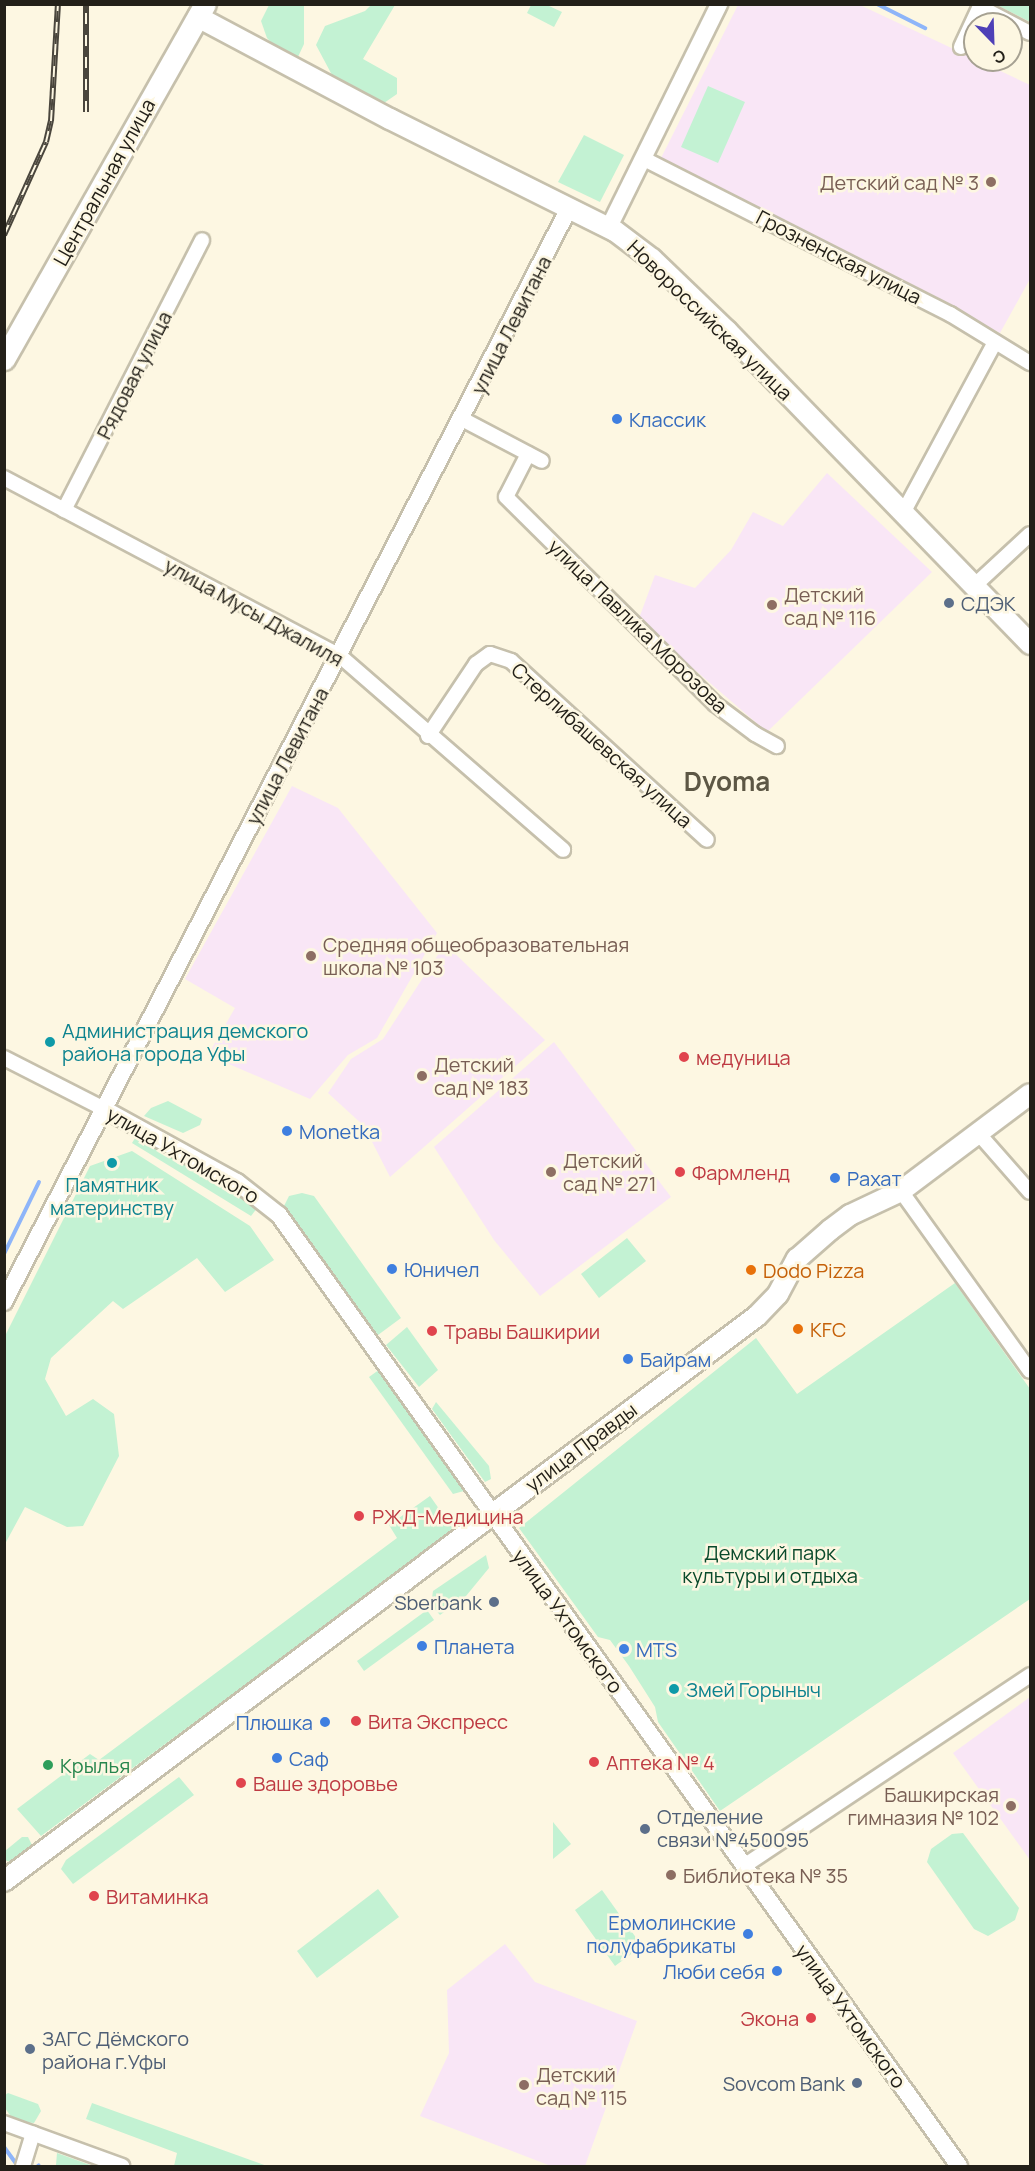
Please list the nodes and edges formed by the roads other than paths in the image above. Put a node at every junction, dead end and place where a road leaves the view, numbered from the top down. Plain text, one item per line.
1 (719, 4) edge
2 (980, 6) edge
3 (201, 11) edge
4 (1030, 33) edge
5 (961, 47) dead end
6 (644, 159) junction
7 (568, 210) junction
8 (609, 226) junction
9 (202, 240) dead end
10 (995, 342) junction
11 (4, 359) edge
12 (1030, 363) edge
13 (462, 420) junction
14 (528, 454) junction
15 (542, 461) dead end
16 (4, 478) edge
17 (64, 510) junction
18 (903, 513) junction
19 (1030, 534) edge
20 (974, 586) junction
21 (1030, 644) edge
22 (339, 656) junction
23 (428, 736) junction
24 (777, 746) dead end
25 (707, 840) dead end
26 (562, 850) dead end
27 (4, 1058) edge
28 (1030, 1094) edge
29 (104, 1109) junction
30 (979, 1134) junction
31 (901, 1191) junction
32 (1030, 1192) edge
33 (4, 1302) edge
34 (1030, 1371) edge
35 (492, 1513) junction
36 (1030, 1675) edge
37 (744, 1866) junction
38 (4, 1881) edge
39 (4, 2123) edge
40 (33, 2133) junction
41 (23, 2166) edge
42 (122, 2166) edge
43 (959, 2166) edge

1 - 6 street
2 - 4 street
2 - 5 street
3 - 7 main road, Новороссийская улица
3 - 11 main road, Центральная улица
6 - 8 street
6 - 10 street, Грозненская улица
7 - 8 main road, Новороссийская улица
7 - 13 street, улица Левитана
8 - 18 main road, Новороссийская улица
9 - 17 street, Рядовая улица
10 - 12 street, Грозненская улица
10 - 18 street
13 - 14 street
13 - 22 street, улица Левитана
14 - 15 street
14 - 24 street, улица Павлика Морозова
16 - 17 street, улица Мусы Джалиля
17 - 22 street, улица Мусы Джалиля
18 - 20 main road, Новороссийская улица
19 - 20 street
20 - 21 main road, Новороссийская улица
22 - 23 street, улица Мусы Джалиля
22 - 29 street, улица Левитана
23 - 25 street, Стерлибашевская улица
23 - 26 street, улица Мусы Джалиля
27 - 29 street, улица Ухтомского
28 - 30 main road, улица Правды
29 - 33 street, улица Левитана
29 - 35 street, улица Ухтомского
30 - 31 main road, улица Правды
30 - 32 street
31 - 34 street
31 - 35 main road, улица Правды
35 - 37 street, улица Ухтомского
35 - 38 main road, улица Правды
36 - 37 street
37 - 43 street, улица Ухтомского
39 - 40 street
40 - 41 street
40 - 42 street

